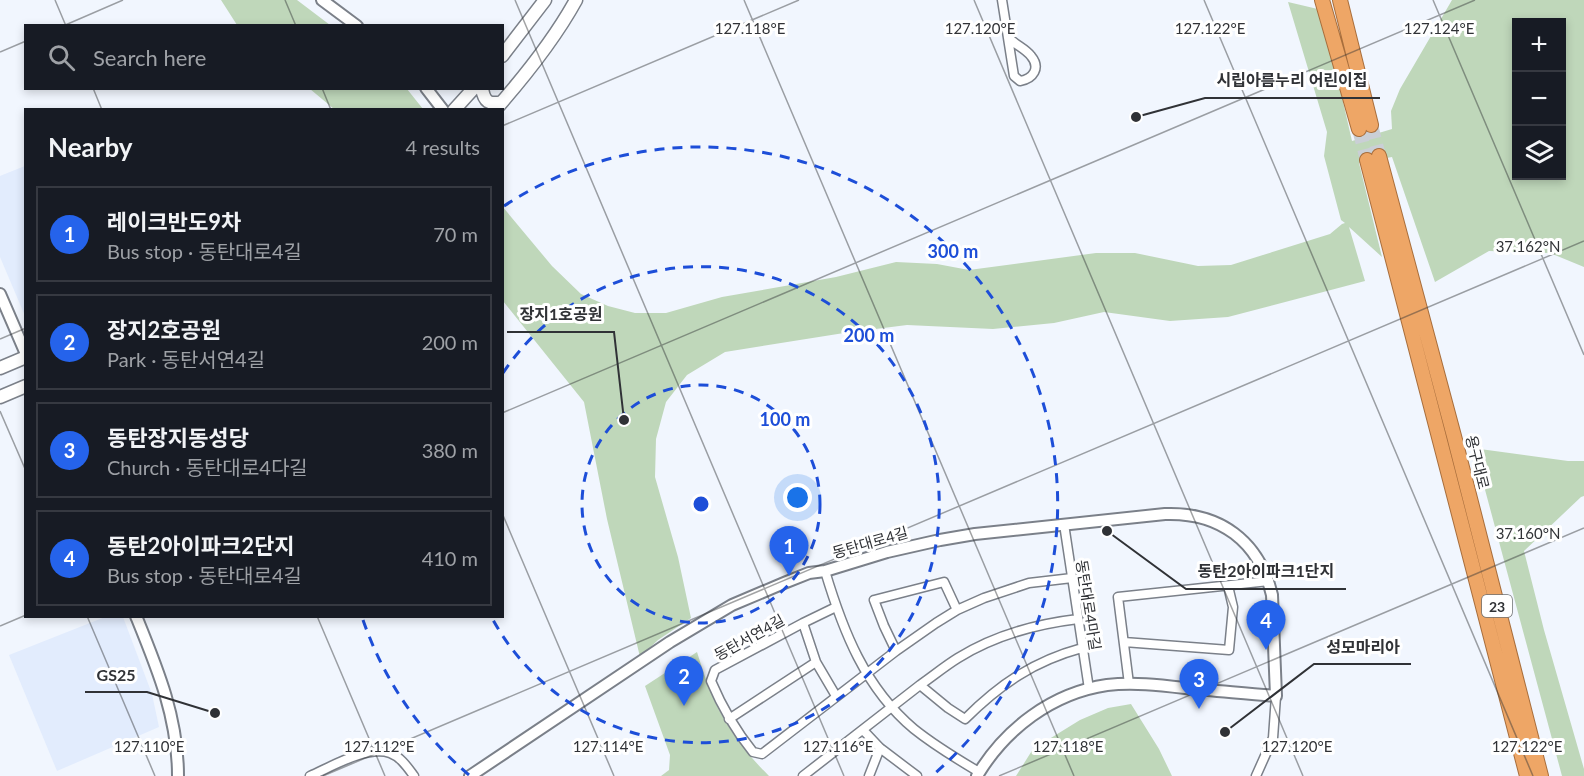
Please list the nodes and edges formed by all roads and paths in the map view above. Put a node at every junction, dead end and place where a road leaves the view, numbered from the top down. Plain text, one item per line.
1 (322, 0) edge
2 (545, 0) edge
3 (576, 0) edge
4 (1002, 0) edge
5 (1322, 0) edge
6 (1340, 0) edge
7 (354, 24) edge
8 (1008, 37) junction
9 (504, 53) edge
10 (428, 90) edge
11 (472, 90) edge
12 (483, 90) edge
13 (498, 106) edge
14 (441, 108) edge
15 (456, 108) edge
16 (0, 294) edge
17 (24, 351) edge
18 (24, 357) edge
19 (0, 368) edge
20 (24, 387) edge
21 (0, 397) edge
22 (1064, 524) junction
23 (825, 571) junction
24 (1072, 578) junction
25 (1269, 581) junction
26 (1228, 586) junction
27 (836, 607) junction
28 (957, 610) junction
29 (137, 618) edge
30 (1078, 619) junction
31 (803, 623) junction
32 (1124, 642) junction
33 (1082, 648) junction
34 (896, 651) junction
35 (816, 662) junction
36 (866, 674) junction
37 (1129, 684) junction
38 (920, 685) junction
39 (1089, 689) junction
40 (836, 696) junction
41 (1275, 696) junction
42 (892, 707) junction
43 (729, 719) junction
44 (863, 730) junction
45 (880, 748) junction
46 (978, 774) edge
47 (178, 776) edge
48 (310, 776) edge
49 (414, 776) edge
50 (470, 776) edge
51 (803, 776) edge
52 (869, 776) edge
53 (917, 776) edge
54 (1256, 776) edge
55 (1527, 776) edge
56 (1541, 776) edge

1 - 7 street
2 - 9 main road
3 - 13 main road
4 - 8 street
5 - 6 highway
8 - 8 street
10 - 14 street
11 - 15 main road
12 - 13 main road
16 - 17 street
18 - 19 main road
20 - 21 main road
22 - 23 street, 동탄대로4길
22 - 24 street, 동탄대로4마길
22 - 25 street, 동탄대로4길
23 - 27 street
23 - 50 street, 동탄대로4길
24 - 28 street, 동탄서연4길
24 - 30 street, 동탄대로4마길
25 - 26 street
25 - 41 street, 동탄대로4길
26 - 32 street
26 - 32 street
27 - 31 street
27 - 36 street
28 - 34 street, 동탄서연4길
28 - 34 street
29 - 47 street
30 - 33 street, 동탄대로4마길
30 - 38 street
31 - 35 street, 동탄서연4길
31 - 43 street, 동탄서연4길
32 - 37 street
33 - 38 street
33 - 39 street, 동탄대로4마길
34 - 36 street, 동탄서연4길
35 - 40 street, 동탄서연4길
35 - 43 street
36 - 40 street, 동탄서연4길
36 - 42 street
37 - 39 street
37 - 41 street
38 - 42 street
39 - 46 street
40 - 43 street, 동탄서연4길
41 - 54 street
42 - 44 street
42 - 46 street
44 - 45 street
44 - 51 street
45 - 52 street
45 - 53 street
48 - 49 street
55 - 56 highway, 용구대로 / 23

